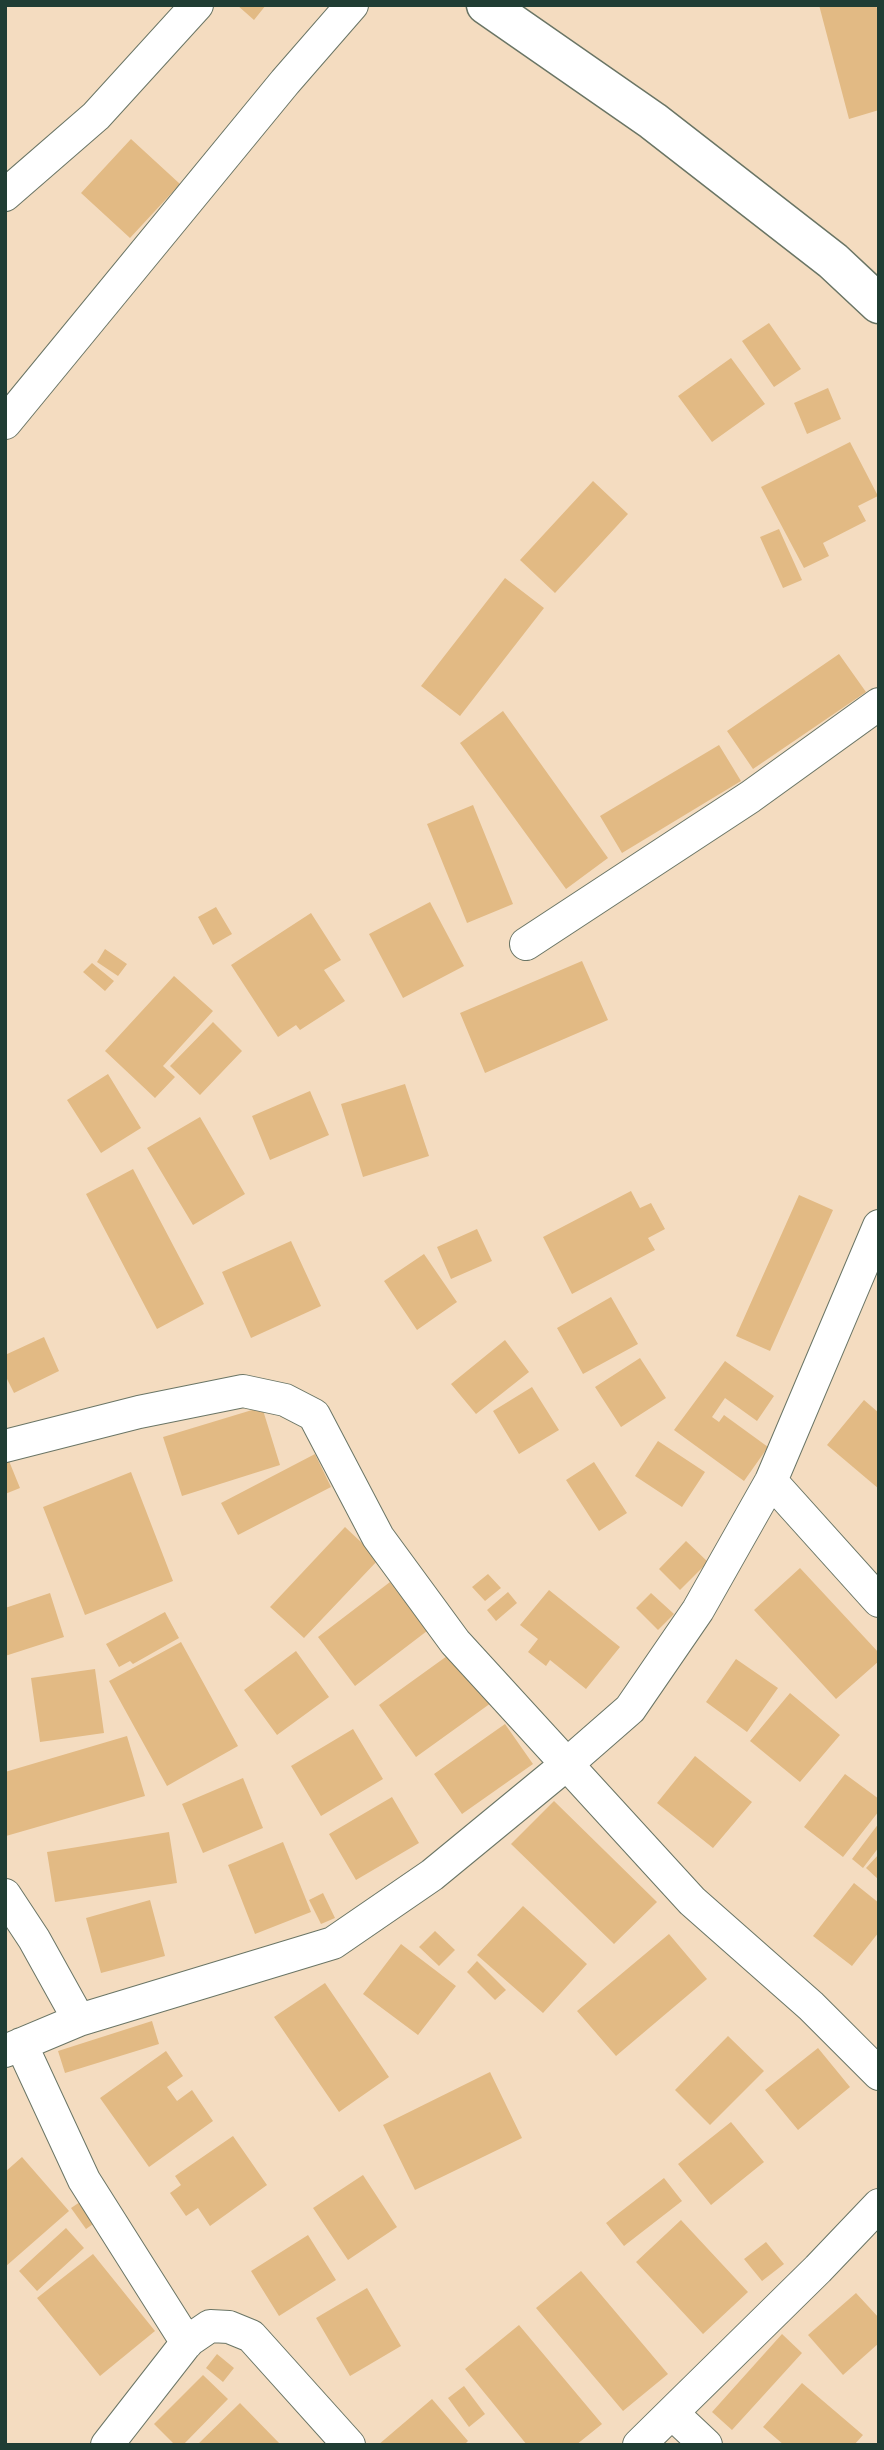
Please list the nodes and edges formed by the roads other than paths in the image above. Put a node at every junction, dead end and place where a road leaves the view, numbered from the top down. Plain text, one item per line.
1 (197, 5) edge
2 (352, 5) edge
3 (486, 5) edge
4 (5, 195) edge
5 (879, 304) edge
6 (5, 423) edge
7 (879, 704) edge
8 (526, 944) dead end
9 (879, 1226) edge
10 (5, 1446) edge
11 (771, 1481) junction
12 (879, 1601) edge
13 (567, 1764) junction
14 (5, 1895) edge
15 (79, 2021) junction
16 (13, 2047) edge
17 (879, 2074) edge
18 (879, 2205) edge
19 (187, 2343) junction
20 (672, 2413) junction
21 (107, 2445) edge
22 (349, 2445) edge
23 (639, 2445) edge
24 (706, 2445) edge

1 - 4 street
2 - 6 street
3 - 5 main road
7 - 8 street
9 - 11 street
10 - 13 street
11 - 12 street
11 - 13 street
13 - 15 street
13 - 17 street
14 - 15 street
15 - 16 street
16 - 19 street
18 - 20 street
19 - 21 street
19 - 22 street
20 - 23 street
20 - 24 street

